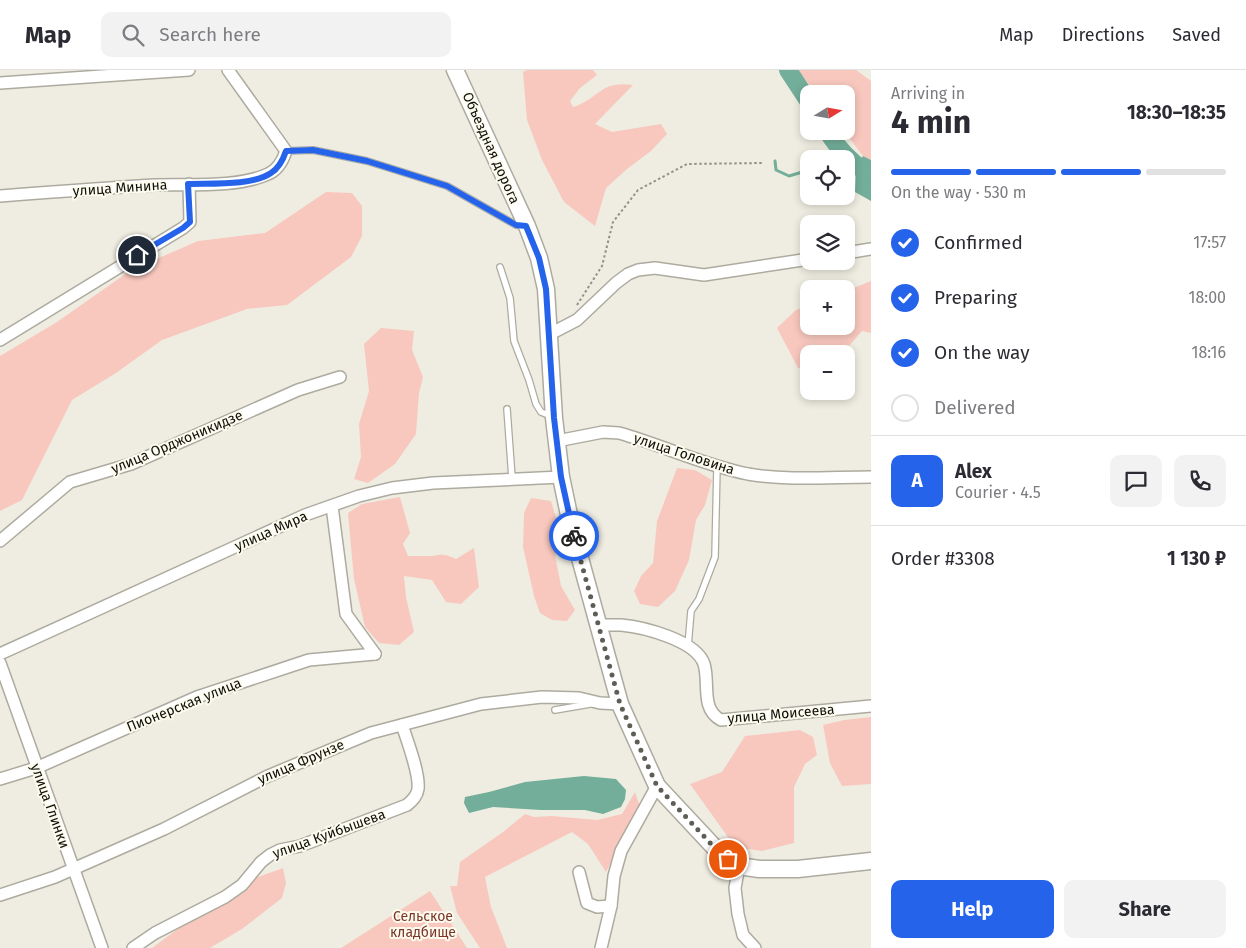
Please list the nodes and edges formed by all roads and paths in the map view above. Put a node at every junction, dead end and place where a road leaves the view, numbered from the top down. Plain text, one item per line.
1 (189, 70) edge
2 (228, 70) edge
3 (455, 70) edge
4 (0, 83) edge
5 (286, 151) junction
6 (763, 163) dead end
7 (188, 184) junction
8 (0, 196) edge
9 (526, 226) junction
10 (871, 249) edge
11 (855, 252) edge
12 (800, 260) edge
13 (500, 267) dead end
14 (557, 330) junction
15 (0, 340) edge
16 (340, 377) dead end
17 (507, 410) dead end
18 (554, 418) junction
19 (557, 441) junction
20 (717, 466) junction
21 (561, 477) junction
22 (871, 477) edge
23 (512, 478) junction
24 (332, 506) junction
25 (0, 541) edge
26 (598, 625) junction
27 (688, 646) junction
28 (0, 654) edge
29 (0, 663) edge
30 (600, 703) junction
31 (620, 704) junction
32 (871, 706) edge
33 (555, 710) dead end
34 (402, 724) junction
35 (36, 768) junction
36 (0, 780) edge
37 (657, 786) junction
38 (871, 861) edge
39 (739, 866) junction
40 (73, 869) junction
41 (579, 872) dead end
42 (0, 895) edge
43 (611, 906) junction
44 (102, 948) edge
45 (133, 948) edge
46 (601, 948) edge
47 (755, 948) edge

1 - 4 street
2 - 5 street
3 - 9 main road, Объездная дорога
5 - 7 street, улица Минина
5 - 9 lane
6 - 14 path
7 - 8 street, улица Минина
7 - 15 street
9 - 14 main road, Объездная дорога
10 - 11 street
12 - 14 street
13 - 18 lane
14 - 18 main road, Объездная дорога
16 - 25 street, улица Орджоникидзе
17 - 23 lane
18 - 19 main road, Объездная дорога
19 - 20 street, улица Головина
19 - 21 main road, Объездная дорога
20 - 22 street, улица Головина
20 - 27 lane
21 - 23 street, улица Мира
21 - 26 main road, Объездная дорога
23 - 24 street, улица Мира
24 - 28 street, улица Мира
24 - 35 street, Пионерская улица
26 - 27 street, улица Моисеева
26 - 31 main road, Объездная дорога
27 - 32 street, улица Моисеева
29 - 35 street, улица Глинки
30 - 31 street, улица Фрунзе
30 - 33 lane
30 - 34 street, улица Фрунзе
31 - 37 main road, Объездная дорога
34 - 40 street, улица Фрунзе
34 - 45 street, улица Куйбышева
35 - 36 street, Пионерская улица
35 - 40 street, улица Глинки
37 - 39 main road, Объездная дорога
37 - 43 street
38 - 39 main road
39 - 47 street
40 - 42 street, улица Фрунзе
40 - 44 street, улица Глинки
41 - 43 street
43 - 46 street

